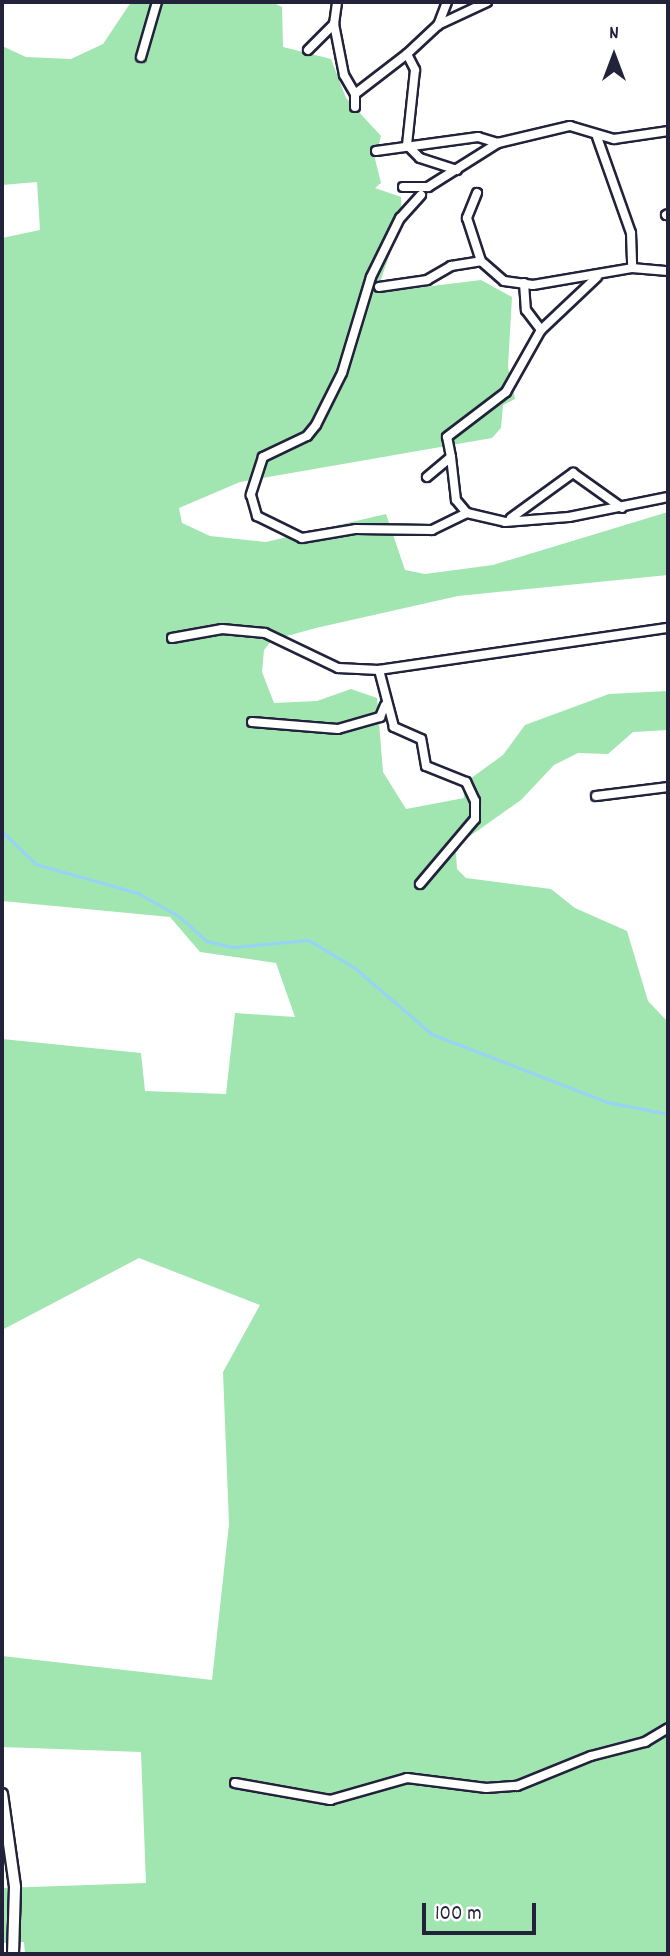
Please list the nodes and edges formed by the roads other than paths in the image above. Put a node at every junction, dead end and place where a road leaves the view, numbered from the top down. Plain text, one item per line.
1 (157, 2) edge
2 (337, 2) edge
3 (447, 2) edge
4 (487, 2) edge
5 (334, 24) junction
6 (438, 25) junction
7 (309, 50) dead end
8 (407, 54) junction
9 (141, 57) dead end
10 (355, 94) junction
11 (355, 107) dead end
12 (668, 131) edge
13 (597, 137) junction
14 (498, 143) junction
15 (407, 145) junction
16 (376, 151) dead end
17 (457, 170) junction
18 (403, 187) dead end
19 (477, 193) dead end
20 (421, 195) dead end
21 (481, 261) junction
22 (632, 268) junction
23 (668, 271) edge
24 (597, 277) junction
25 (524, 283) junction
26 (379, 287) dead end
27 (541, 331) junction
28 (451, 457) junction
29 (427, 477) dead end
30 (668, 498) edge
31 (622, 508) junction
32 (467, 513) junction
33 (511, 518) junction
34 (668, 628) edge
35 (172, 638) dead end
36 (379, 670) junction
37 (385, 705) junction
38 (252, 722) dead end
39 (668, 787) edge
40 (596, 796) dead end
41 (420, 884) dead end
42 (668, 1728) edge
43 (234, 1783) dead end
44 (2, 1794) edge
45 (13, 1954) edge

1 - 9 street
2 - 5 street
3 - 6 street
4 - 6 street
5 - 7 street
5 - 10 street
6 - 8 street
8 - 10 street
8 - 15 street
10 - 11 street
12 - 13 street
13 - 14 street
13 - 22 street
14 - 15 street
14 - 17 street
15 - 16 street
15 - 17 street
17 - 18 street
19 - 21 street
20 - 32 street
21 - 25 street
21 - 26 street
22 - 23 street
22 - 24 street
24 - 25 street
24 - 27 street
25 - 27 street
27 - 28 street
28 - 29 street
28 - 32 street
30 - 31 street
31 - 33 street
31 - 33 street
32 - 33 street
34 - 36 street
35 - 36 street
36 - 37 street
37 - 38 street
37 - 41 street
39 - 40 street
42 - 43 street
44 - 45 main road

